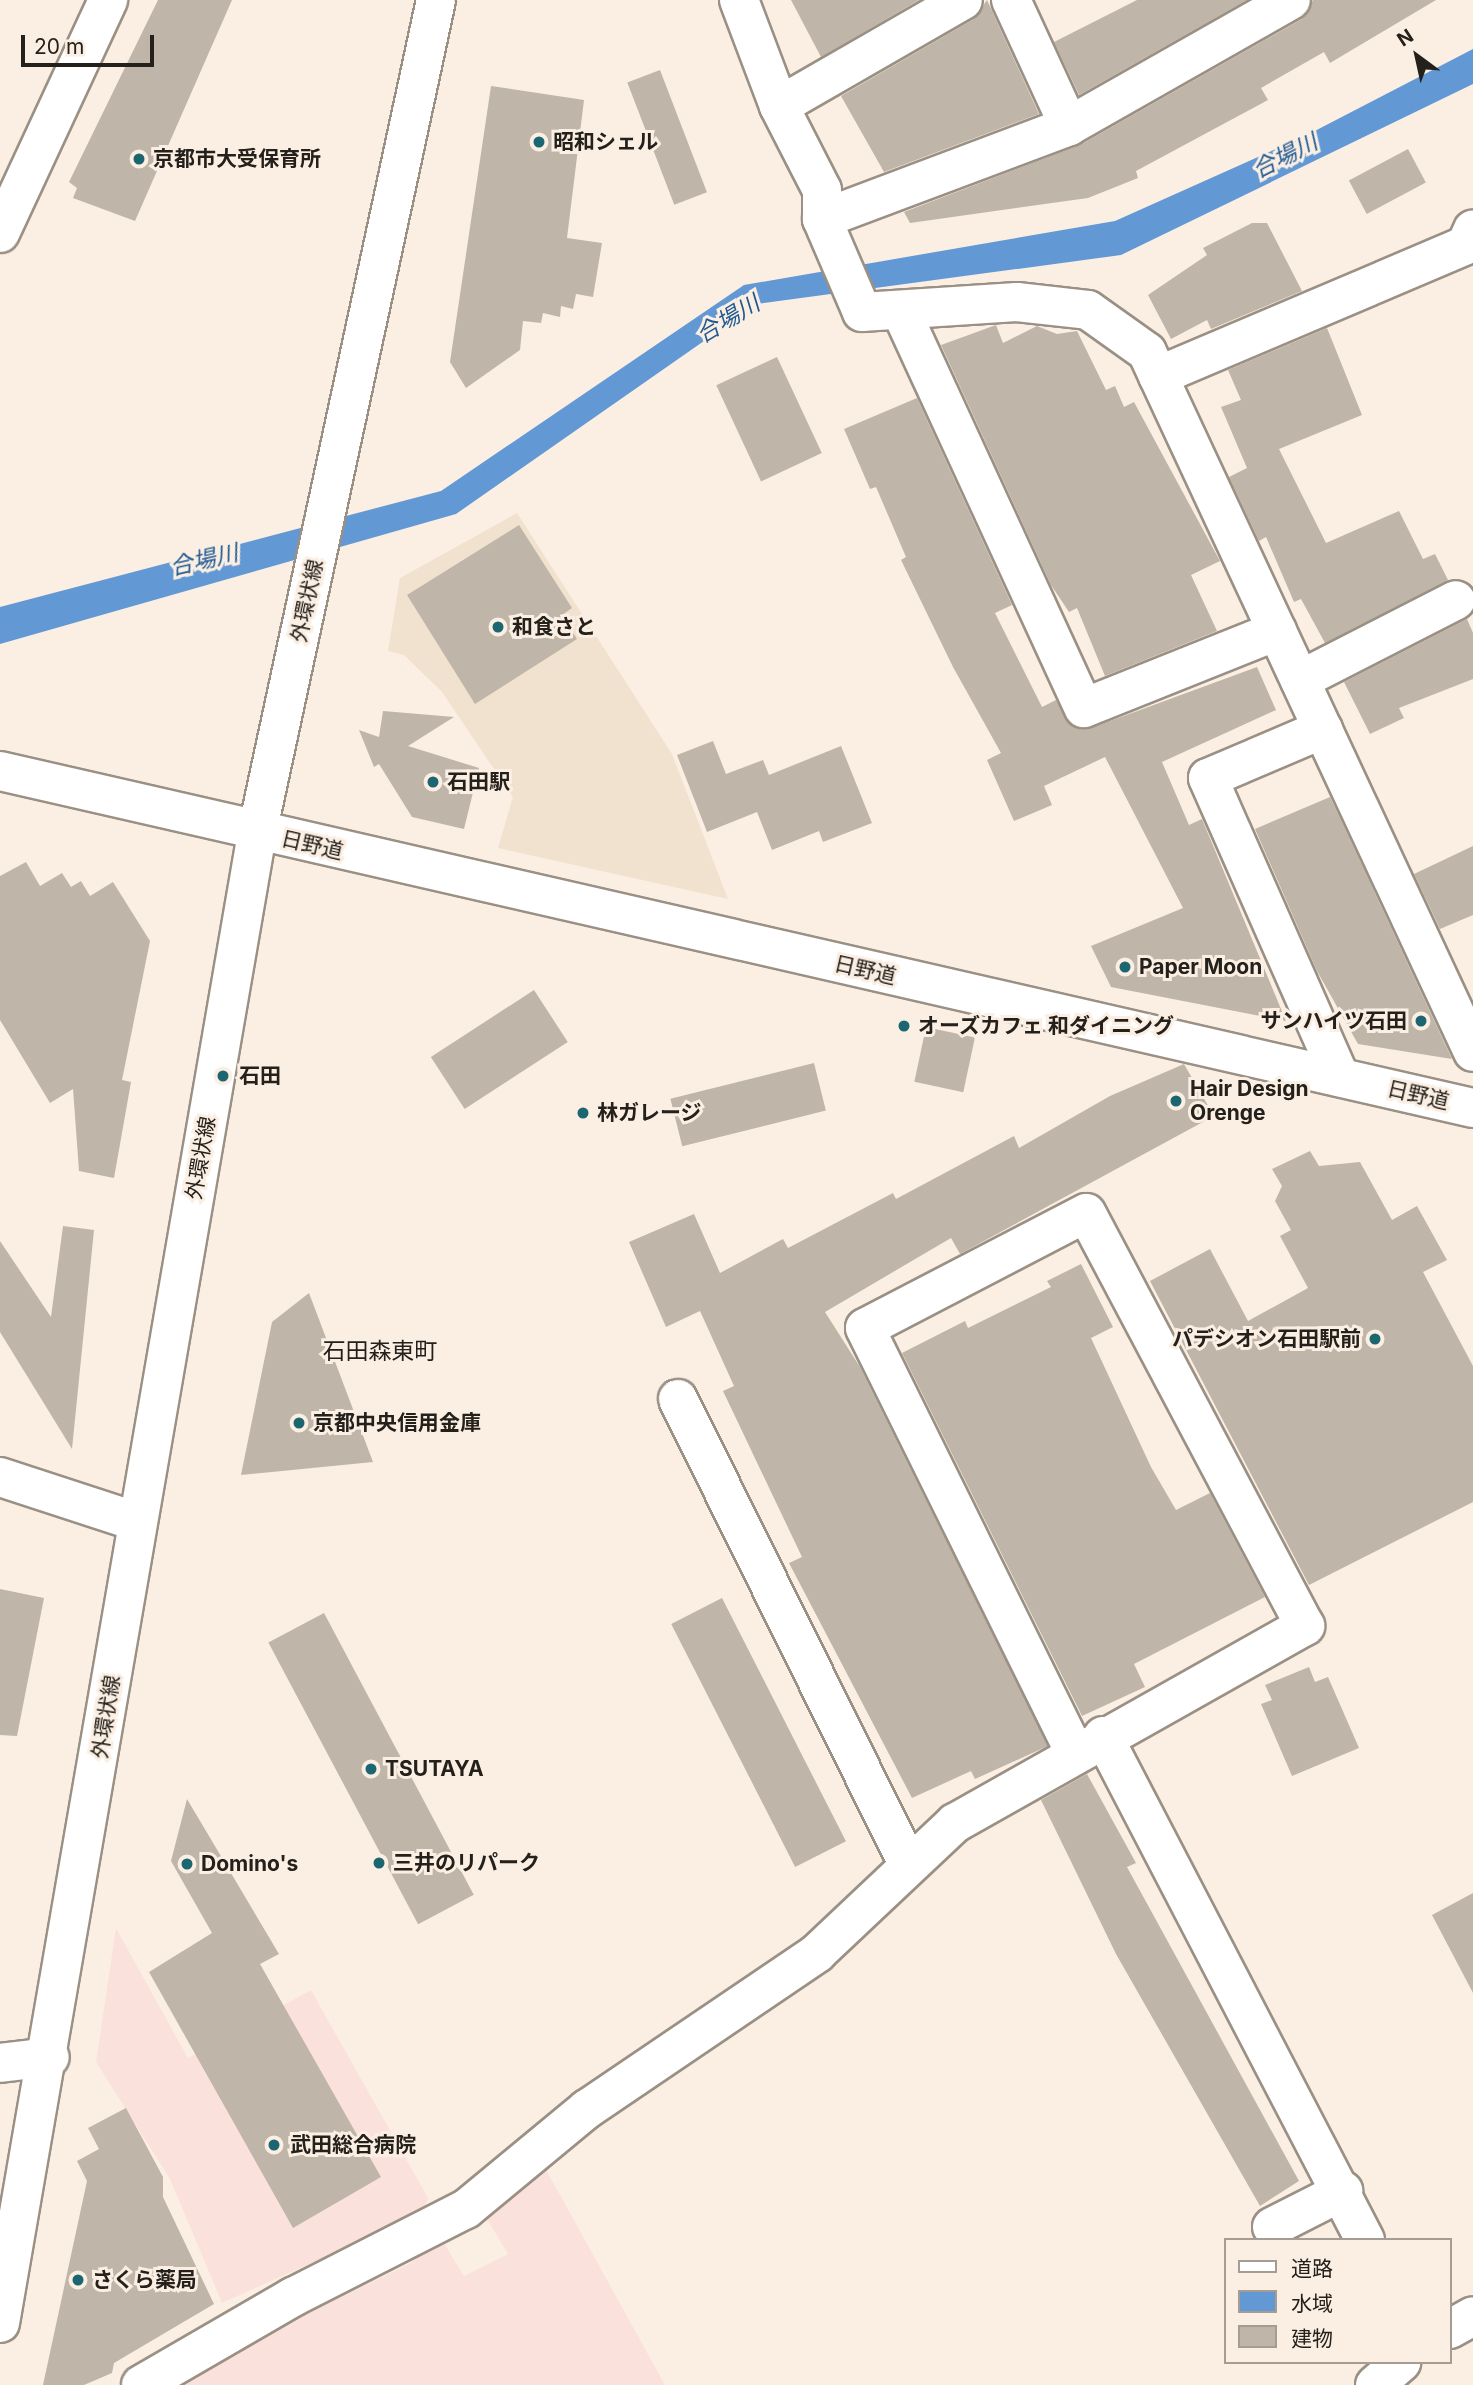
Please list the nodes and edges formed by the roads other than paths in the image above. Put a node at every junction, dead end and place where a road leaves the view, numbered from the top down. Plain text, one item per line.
1 (108, 0) edge
2 (436, 0) edge
3 (739, 0) edge
4 (964, 0) edge
5 (1011, 0) edge
6 (1291, 0) edge
7 (779, 106) junction
8 (1069, 126) junction
9 (826, 228) junction
10 (0, 233) edge
11 (1471, 241) edge
12 (901, 311) junction
13 (1158, 376) junction
14 (1456, 600) dead end
15 (1277, 631) junction
16 (1300, 680) junction
17 (1323, 729) junction
18 (0, 771) edge
19 (257, 833) junction
20 (1473, 1052) edge
21 (1340, 1076) junction
22 (1473, 1108) edge
23 (678, 1399) dead end
24 (0, 1477) edge
25 (138, 1522) junction
26 (1089, 1744) junction
27 (908, 1864) junction
28 (50, 2057) junction
29 (0, 2063) edge
30 (1343, 2191) junction
31 (1272, 2227) dead end
32 (1364, 2238) edge
33 (1473, 2316) edge
34 (0, 2323) edge
35 (1452, 2328) edge
36 (1399, 2364) edge
37 (141, 2385) edge
38 (1375, 2385) edge

1 - 10 street
2 - 19 street, 外環状線
3 - 7 street
4 - 7 street
5 - 8 street
6 - 8 street
7 - 9 street
8 - 9 street
9 - 12 street
11 - 13 street
12 - 13 street
12 - 15 street
13 - 15 street
14 - 16 street
15 - 16 street
16 - 17 street
17 - 20 street
17 - 21 street
18 - 19 street, 日野道
19 - 21 street, 日野道
19 - 25 street, 外環状線
21 - 22 street, 日野道
23 - 27 street
24 - 25 street
25 - 28 street, 外環状線
26 - 26 street
26 - 27 street
26 - 30 street
27 - 37 street
28 - 29 street
28 - 34 street, 外環状線
30 - 31 street
30 - 32 street
33 - 35 street
36 - 38 street

